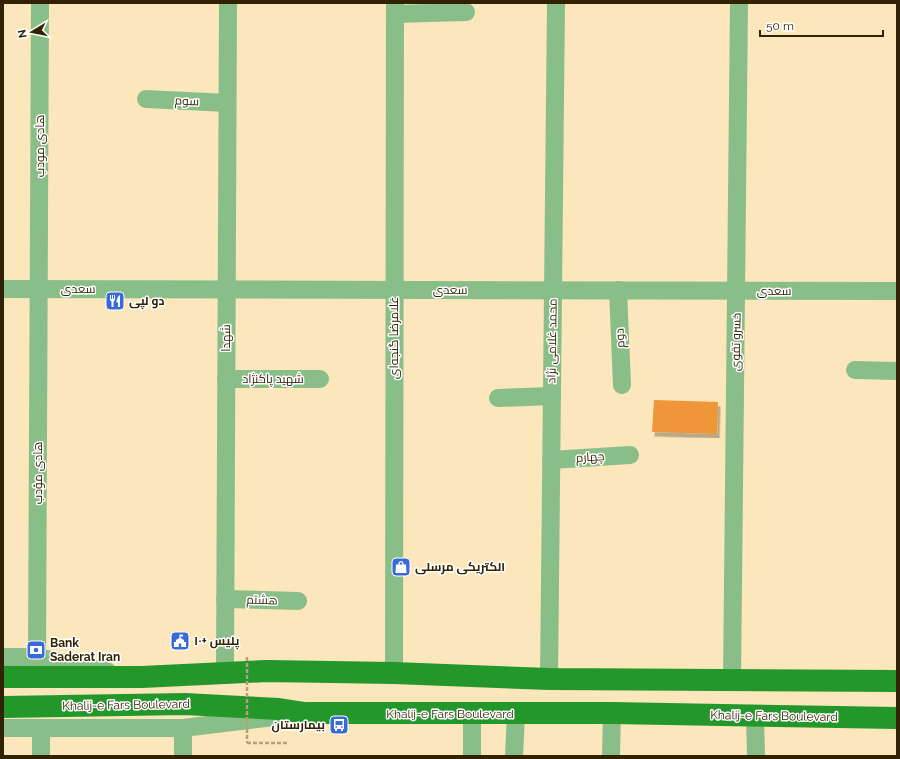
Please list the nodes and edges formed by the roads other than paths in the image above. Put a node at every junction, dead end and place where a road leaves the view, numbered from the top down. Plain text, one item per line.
1 (40, 3) edge
2 (228, 3) edge
3 (556, 3) edge
4 (739, 3) edge
5 (395, 9) edge
6 (466, 12) dead end
7 (146, 99) dead end
8 (227, 103) junction
9 (3, 288) edge
10 (39, 288) junction
11 (227, 289) junction
12 (394, 290) junction
13 (553, 290) junction
14 (618, 290) junction
15 (736, 290) junction
16 (897, 291) edge
17 (855, 370) dead end
18 (897, 371) edge
19 (226, 379) junction
20 (320, 379) dead end
21 (622, 385) dead end
22 (552, 396) junction
23 (498, 398) dead end
24 (630, 455) dead end
25 (551, 460) junction
26 (225, 599) junction
27 (298, 601) dead end
28 (3, 657) edge
29 (37, 658) junction
30 (225, 672) junction
31 (394, 673) junction
32 (142, 677) junction
33 (3, 678) edge
34 (548, 679) junction
35 (732, 681) junction
36 (897, 681) edge
37 (3, 707) edge
38 (304, 713) junction
39 (612, 713) junction
40 (472, 714) junction
41 (516, 714) junction
42 (755, 716) junction
43 (897, 718) edge
44 (3, 728) edge
45 (183, 728) junction
46 (41, 729) junction
47 (41, 756) edge
48 (183, 756) edge
49 (472, 756) edge
50 (514, 756) edge
51 (611, 756) edge
52 (756, 756) edge

1 - 10 street, هادی مودب
2 - 8 street, شهدا
3 - 13 street, محمد غلامی نژاد
4 - 15 street, خسرو تقوی
5 - 6 street
5 - 12 street, غلامرضا گنجه‌ای
7 - 8 street, سوم
8 - 11 street, شهدا
9 - 10 street, سعدی
10 - 11 street, سعدی
10 - 29 street, هادی مؤدب
11 - 12 street, سعدی
11 - 19 street, شهدا
12 - 13 street, سعدی
12 - 31 street, غلامرضا گنجه‌ای
13 - 14 street, سعدی
13 - 22 street, محمد غلامی نژاد
14 - 15 street, سعدی
14 - 21 street, دوم
15 - 16 street, سعدی
15 - 35 street, خسرو تقوی
17 - 18 street
19 - 20 street, شهید پاکنژاد
19 - 26 street, شهدا
22 - 23 street
22 - 25 street, محمد غلامی نژاد
24 - 25 street, چهارم
25 - 34 street, محمد غلامی نژاد
26 - 27 street, هشتم
26 - 30 street, شهدا
28 - 29 street
29 - 32 street
30 - 31 main road
30 - 32 main road
31 - 34 main road
32 - 33 main road
34 - 35 main road
35 - 36 main road
37 - 38 main road, Khalij-e Fars Boulevard
38 - 40 main road, Khalij-e Fars Boulevard
38 - 45 street
39 - 41 main road, Khalij-e Fars Boulevard
39 - 42 main road, Khalij-e Fars Boulevard
39 - 51 street
40 - 41 main road, Khalij-e Fars Boulevard
40 - 49 street
41 - 50 street
42 - 43 main road, Khalij-e Fars Boulevard
42 - 52 street
44 - 46 street
45 - 46 street
45 - 48 street
46 - 47 street

